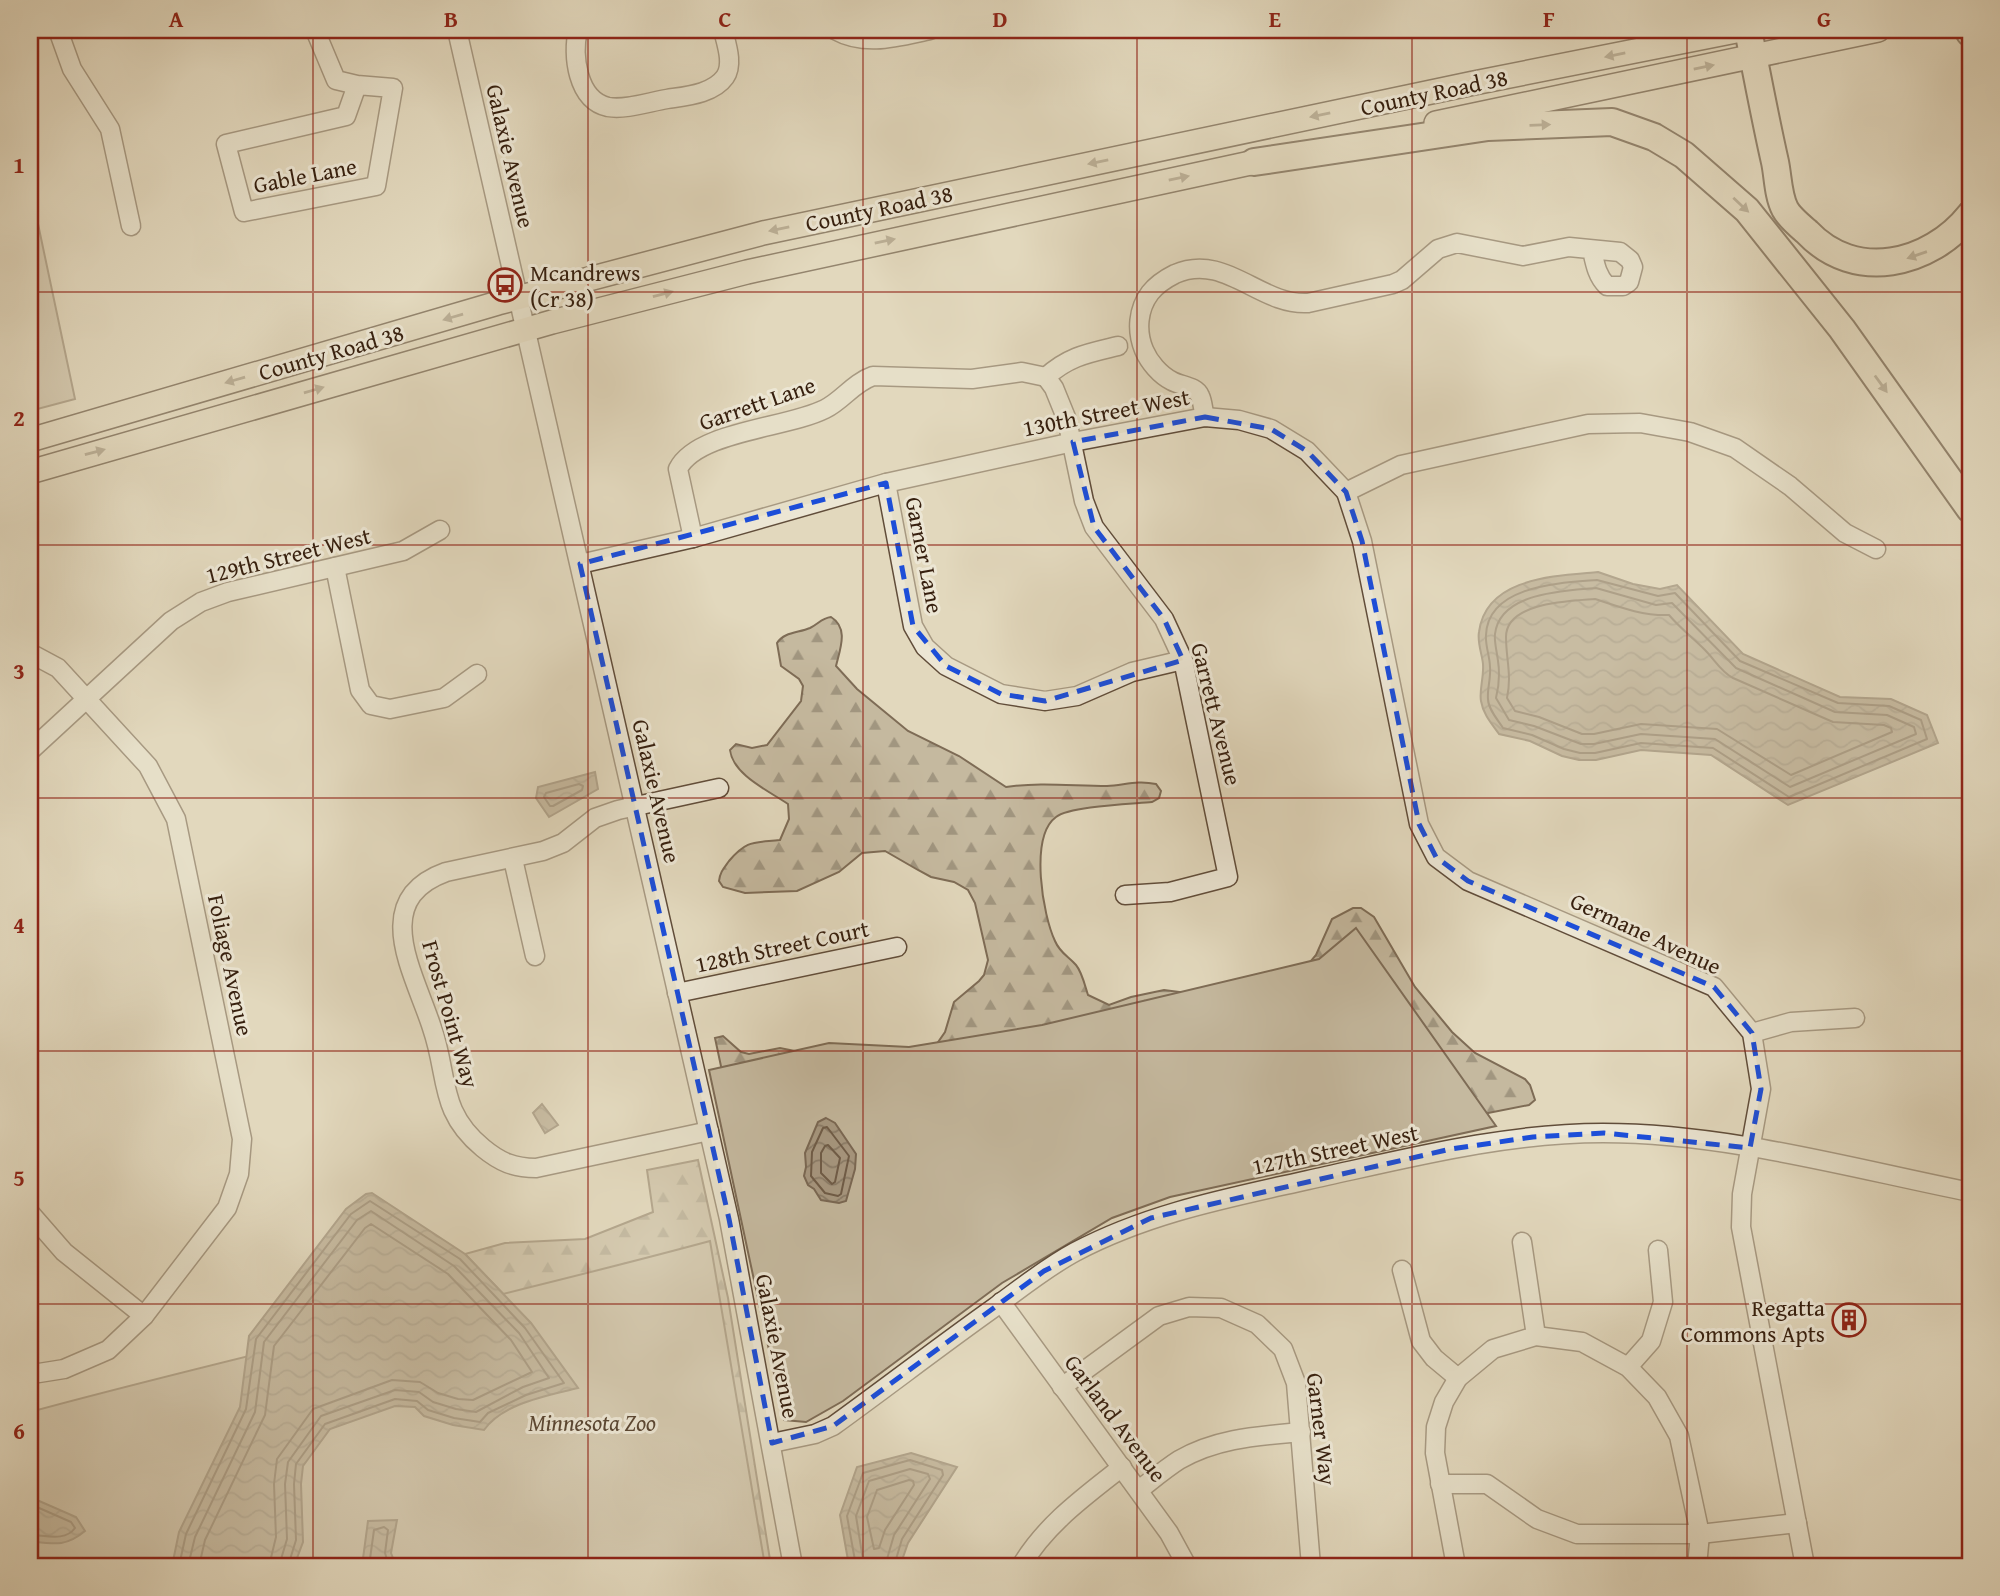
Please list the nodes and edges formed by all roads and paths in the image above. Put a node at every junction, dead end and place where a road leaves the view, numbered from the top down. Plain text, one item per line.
1 (58, 30) edge
2 (315, 30) edge
3 (457, 30) edge
4 (579, 30) edge
5 (723, 30) edge
6 (835, 30) edge
7 (930, 30) edge
8 (1740, 30) edge
9 (1878, 30) edge
10 (1745, 58) junction
11 (357, 85) junction
12 (1254, 162) junction
13 (1970, 215) edge
14 (131, 226) dead end
15 (1592, 250) dead end
16 (1794, 269) junction
17 (519, 298) junction
18 (526, 330) junction
19 (1118, 346) dead end
20 (1046, 377) junction
21 (1205, 417) junction
22 (30, 440) edge
23 (1073, 442) junction
24 (30, 472) edge
25 (886, 483) junction
26 (1346, 492) junction
27 (1970, 509) edge
28 (440, 530) dead end
29 (693, 538) junction
30 (1876, 549) dead end
31 (580, 564) junction
32 (335, 567) junction
33 (30, 653) edge
34 (1183, 660) junction
35 (477, 674) dead end
36 (87, 697) junction
37 (30, 751) edge
38 (719, 788) dead end
39 (636, 807) junction
40 (513, 859) junction
41 (1125, 895) dead end
42 (897, 947) dead end
43 (535, 957) dead end
44 (677, 993) junction
45 (1855, 1018) dead end
46 (1752, 1033) junction
47 (709, 1131) junction
48 (1750, 1148) junction
49 (1970, 1192) edge
50 (30, 1213) edge
51 (1522, 1241) dead end
52 (1658, 1250) dead end
53 (1402, 1270) dead end
54 (1001, 1302) junction
55 (144, 1316) junction
56 (1536, 1336) junction
57 (1628, 1367) junction
58 (30, 1372) edge
59 (1458, 1378) junction
60 (1062, 1387) junction
61 (1301, 1432) junction
62 (772, 1443) junction
63 (1122, 1467) junction
64 (1440, 1484) junction
65 (1139, 1490) junction
66 (1797, 1522) junction
67 (1700, 1534) junction
68 (793, 1566) edge
69 (1021, 1566) edge
70 (1187, 1566) edge
71 (1311, 1566) edge
72 (1456, 1566) edge
73 (1696, 1566) edge
74 (1805, 1566) edge

1 - 14 street
2 - 11 street
3 - 17 street, Galaxie Avenue
4 - 5 street
6 - 7 street
8 - 10 highway
8 -> 17 main road, County Road 38
9 - 10 main road, County Road 38
12 -> 10 main road, County Road 38
13 -> 10 highway
10 - 16 highway
11 - 11 street, Gable Lane
12 -> 16 highway
18 -> 12 main road, County Road 38
15 - 21 street
16 -> 27 highway
17 - 18 street, Galaxie Avenue
17 -> 22 main road, County Road 38
24 -> 18 main road, County Road 38
18 - 31 street, Galaxie Avenue
19 - 20 street
20 - 23 street, Garrett Avenue
20 - 29 street, Garrett Lane
21 - 23 street, 130th Street West
21 - 26 street, 130th Street West
23 - 25 street, 130th Street West
23 - 34 street, Garrett Avenue
25 - 29 street, 130th Street West
25 - 34 street, Garner Lane
26 - 30 street
26 - 46 street, Germane Avenue
28 - 32 street, 129th Street West
29 - 31 street, 130th Street West
31 - 39 street, Galaxie Avenue
32 - 35 street
32 - 36 street, 129th Street West
33 - 36 street, Foliage Avenue
34 - 41 street, Garrett Avenue
36 - 37 street, 129th Street West
36 - 55 street, Foliage Avenue
38 - 39 street, Frost Point Way
39 - 40 street, Frost Point Way
39 - 44 street, Galaxie Avenue
40 - 43 street
40 - 47 street, Frost Point Way
42 - 44 street, 128th Street Court
44 - 47 street, Galaxie Avenue
45 - 46 street
46 - 48 street
47 - 62 street, Galaxie Avenue
48 - 49 street, 127th Street West
48 - 54 street, 127th Street West
48 - 66 street
50 - 55 street
51 - 56 street
52 - 57 street
53 - 59 street
54 - 60 street, Garland Avenue
54 - 62 street, 127th Street West
55 - 58 street, Foliage Avenue
56 - 57 street
56 - 59 street
57 - 67 street
59 - 64 street
60 - 61 street, Garner Way
60 - 63 street, Garland Avenue
61 - 65 street
61 - 71 street, Garner Way
62 - 68 street, Galaxie Avenue
63 - 65 street, Garland Avenue
63 - 69 street
64 - 67 street
64 - 72 street
65 - 70 street, Garland Avenue
66 - 67 street
66 - 74 street
67 - 73 street

